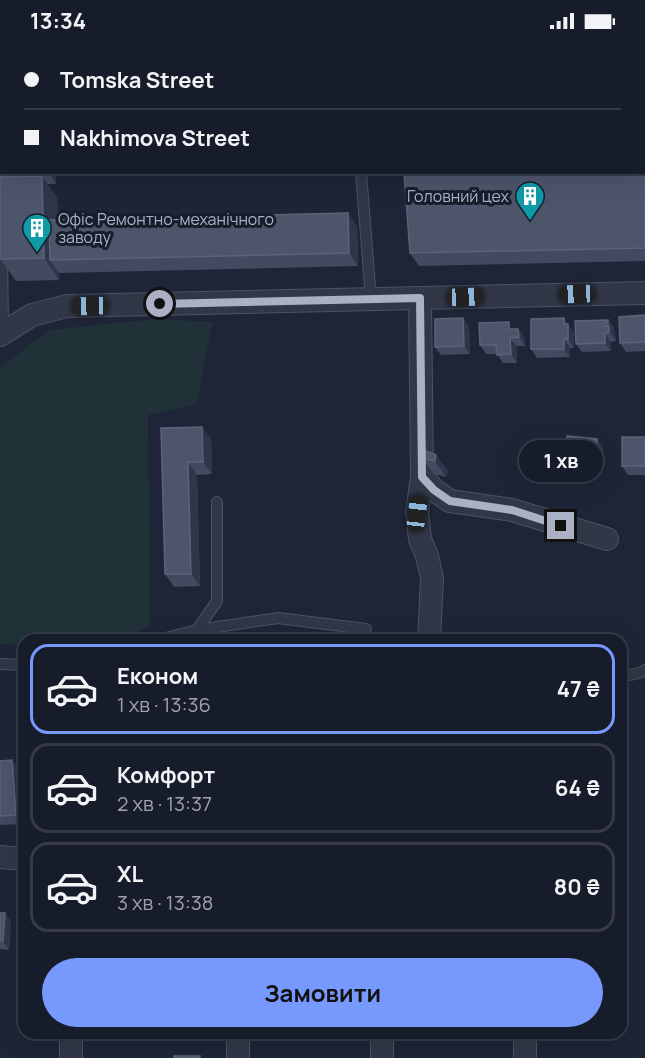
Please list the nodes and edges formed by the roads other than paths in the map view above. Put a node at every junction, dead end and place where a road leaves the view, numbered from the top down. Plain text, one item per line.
1 (361, 174) edge
2 (2, 241) edge
3 (645, 292) edge
4 (420, 298) junction
5 (371, 299) junction
6 (2, 334) edge
7 (422, 477) junction
8 (217, 501) dead end
9 (607, 538) dead end
10 (366, 629) dead end
11 (197, 630) junction
12 (181, 634) edge
13 (429, 634) edge
14 (0, 664) edge
15 (18, 665) edge
16 (645, 670) edge
17 (627, 676) edge
18 (0, 857) edge
19 (18, 858) edge
20 (71, 1039) edge
21 (238, 1039) edge
22 (382, 1039) edge
23 (525, 1039) edge
24 (71, 1058) edge
25 (238, 1058) edge
26 (382, 1058) edge
27 (525, 1058) edge

1 - 5 lane
2 - 6 lane
3 - 4 street
4 - 5 street
4 - 7 street
5 - 6 street
7 - 9 street
7 - 13 street
8 - 11 lane
10 - 11 lane
11 - 12 lane
14 - 15 lane
16 - 17 lane
18 - 19 street
20 - 24 street
21 - 25 street
22 - 26 street
23 - 27 street

